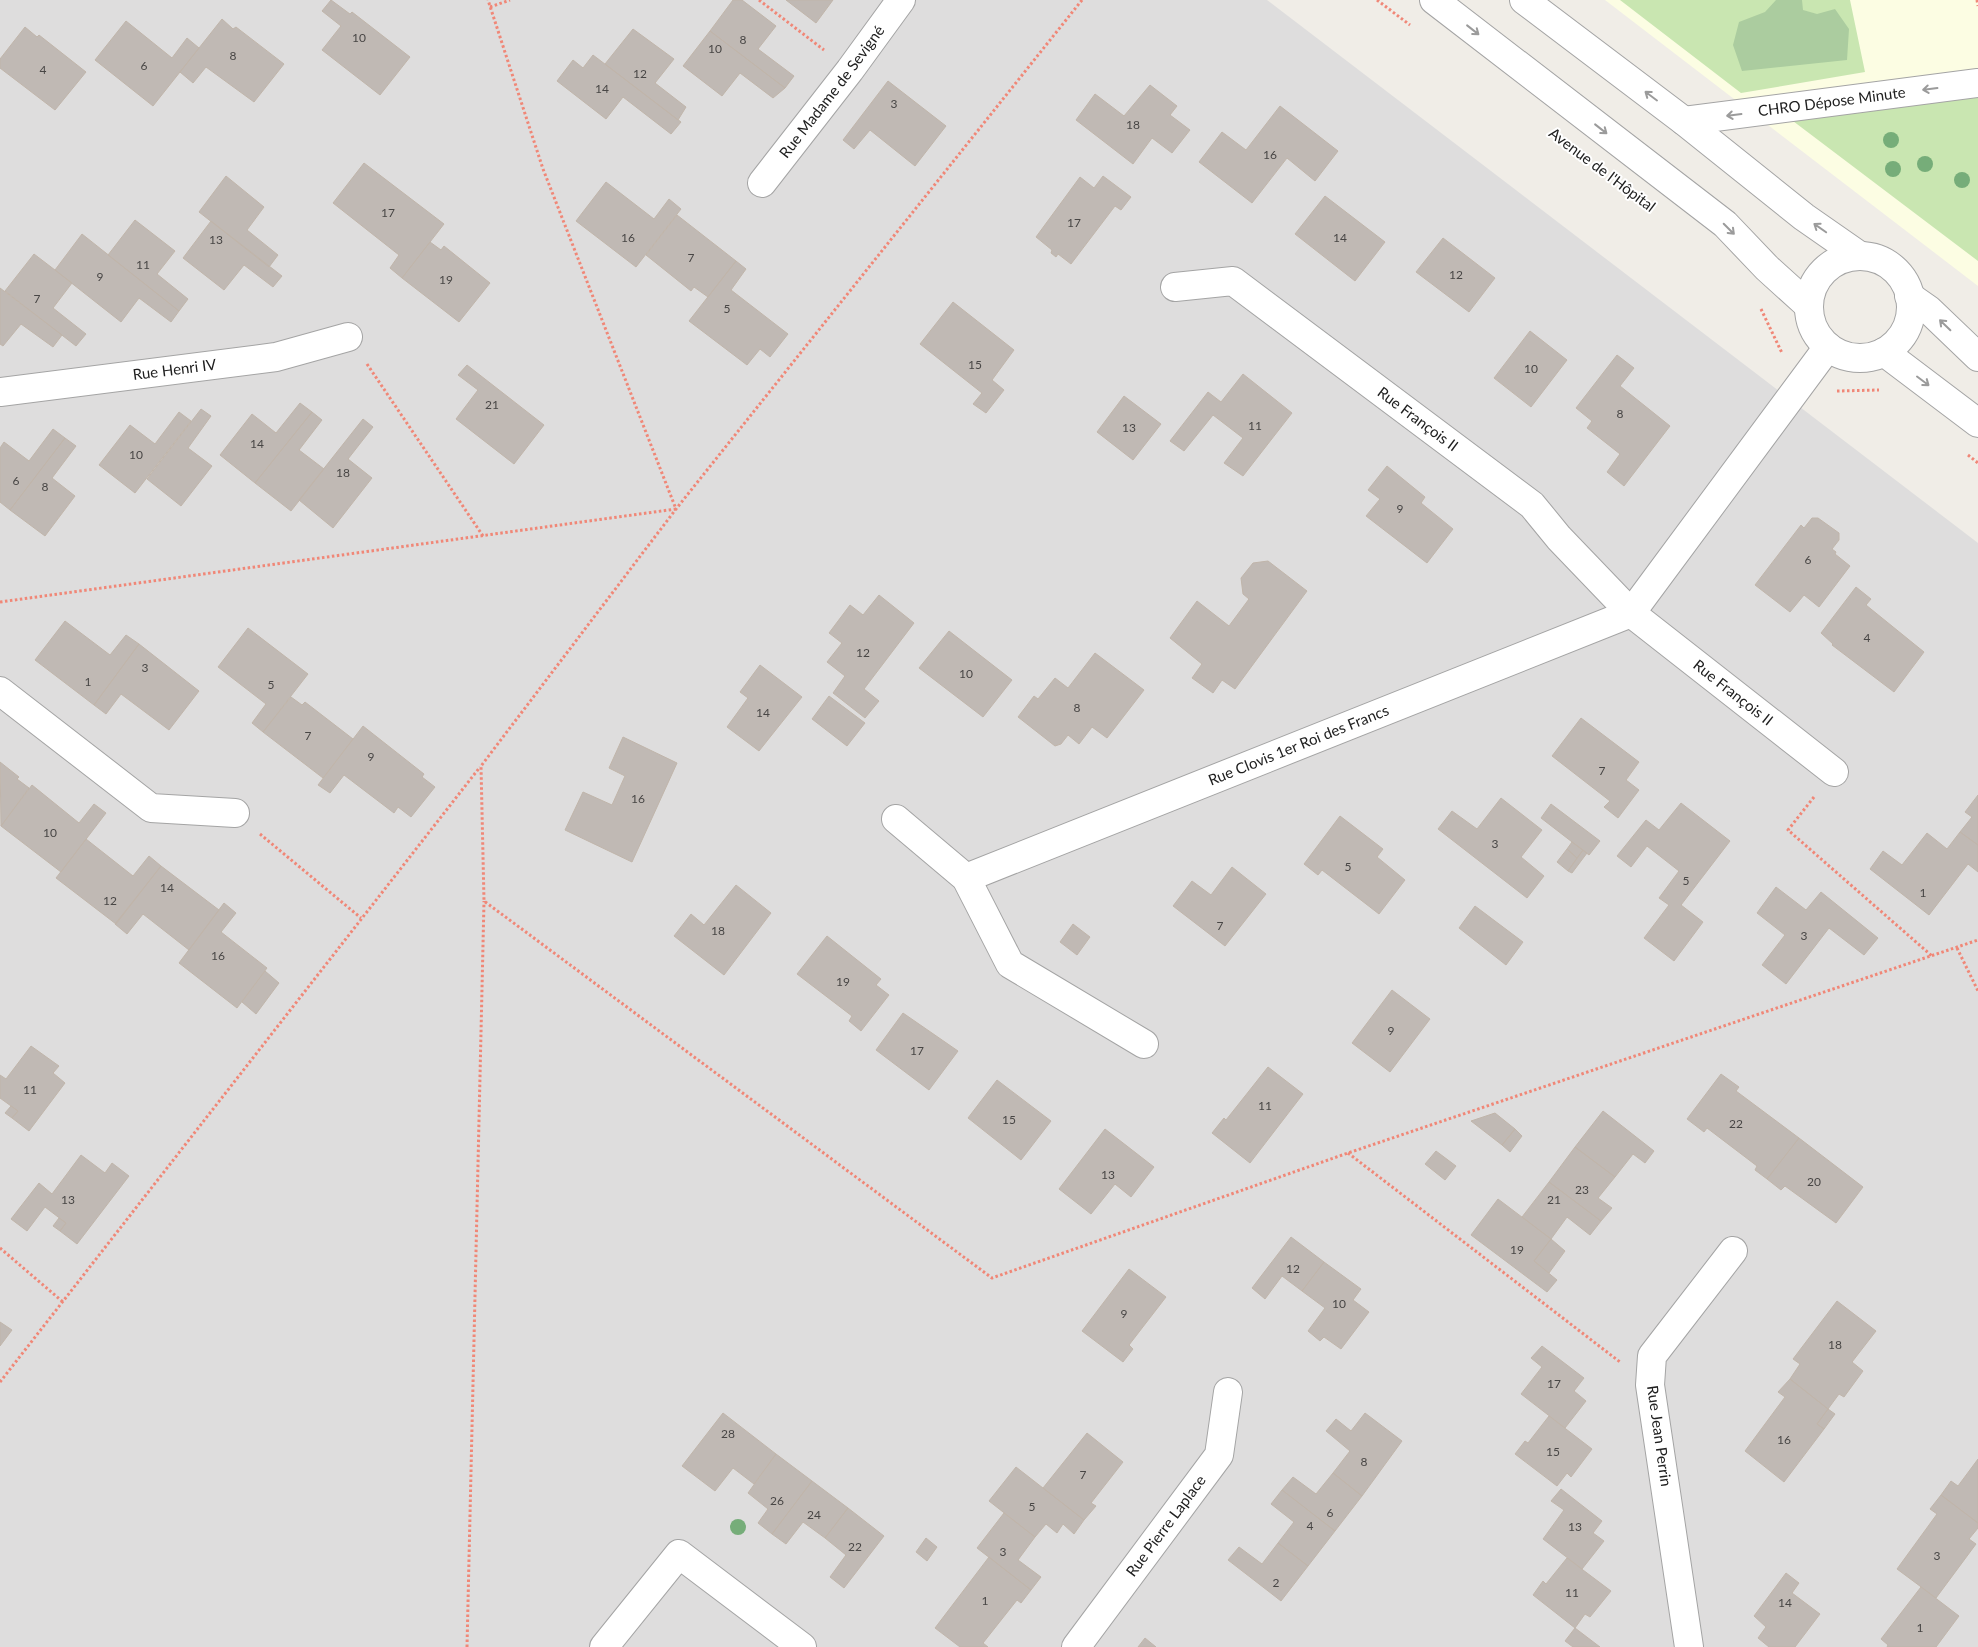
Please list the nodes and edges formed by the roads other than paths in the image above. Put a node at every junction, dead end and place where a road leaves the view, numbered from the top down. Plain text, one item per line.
1 (901, 0) edge
2 (1434, 0) edge
3 (1524, 0) edge
4 (1978, 83) edge
5 (1684, 121) junction
6 (762, 183) dead end
7 (1860, 256) junction
8 (1174, 286) dead end
9 (1909, 296) junction
10 (1809, 306) junction
11 (348, 337) road end
12 (1828, 347) junction
13 (1884, 352) junction
14 (1978, 357) edge
15 (0, 392) edge
16 (1978, 423) edge
17 (1631, 612) junction
18 (0, 691) edge
19 (1834, 772) road end
20 (235, 812) road end
21 (896, 819) dead end
22 (966, 878) junction
23 (1144, 1044) dead end
24 (1733, 1251) dead end
25 (1228, 1392) dead end
26 (604, 1647) edge
27 (802, 1647) edge
28 (1076, 1647) edge
29 (1689, 1647) edge

1 - 6 street, Rue Madame de Sevigné
2 -> 10 street
5 -> 3 street
4 -> 5 street, CHRO Dépose Minute
7 -> 5 street
7 - 9 street
7 - 10 street
8 - 17 street, Rue François II
9 - 13 street
14 -> 9 street
10 - 12 street
11 - 15 street, Rue Henri IV
12 - 13 street
12 - 17 street
13 -> 16 street
17 - 19 street, Rue François II
17 - 22 street, Rue Clovis 1er Roi des Francs
18 - 20 street
21 - 22 street
22 - 23 street
24 - 29 street, Rue Jean Perrin
25 - 28 street, Rue Pierre Laplace
26 - 27 street

